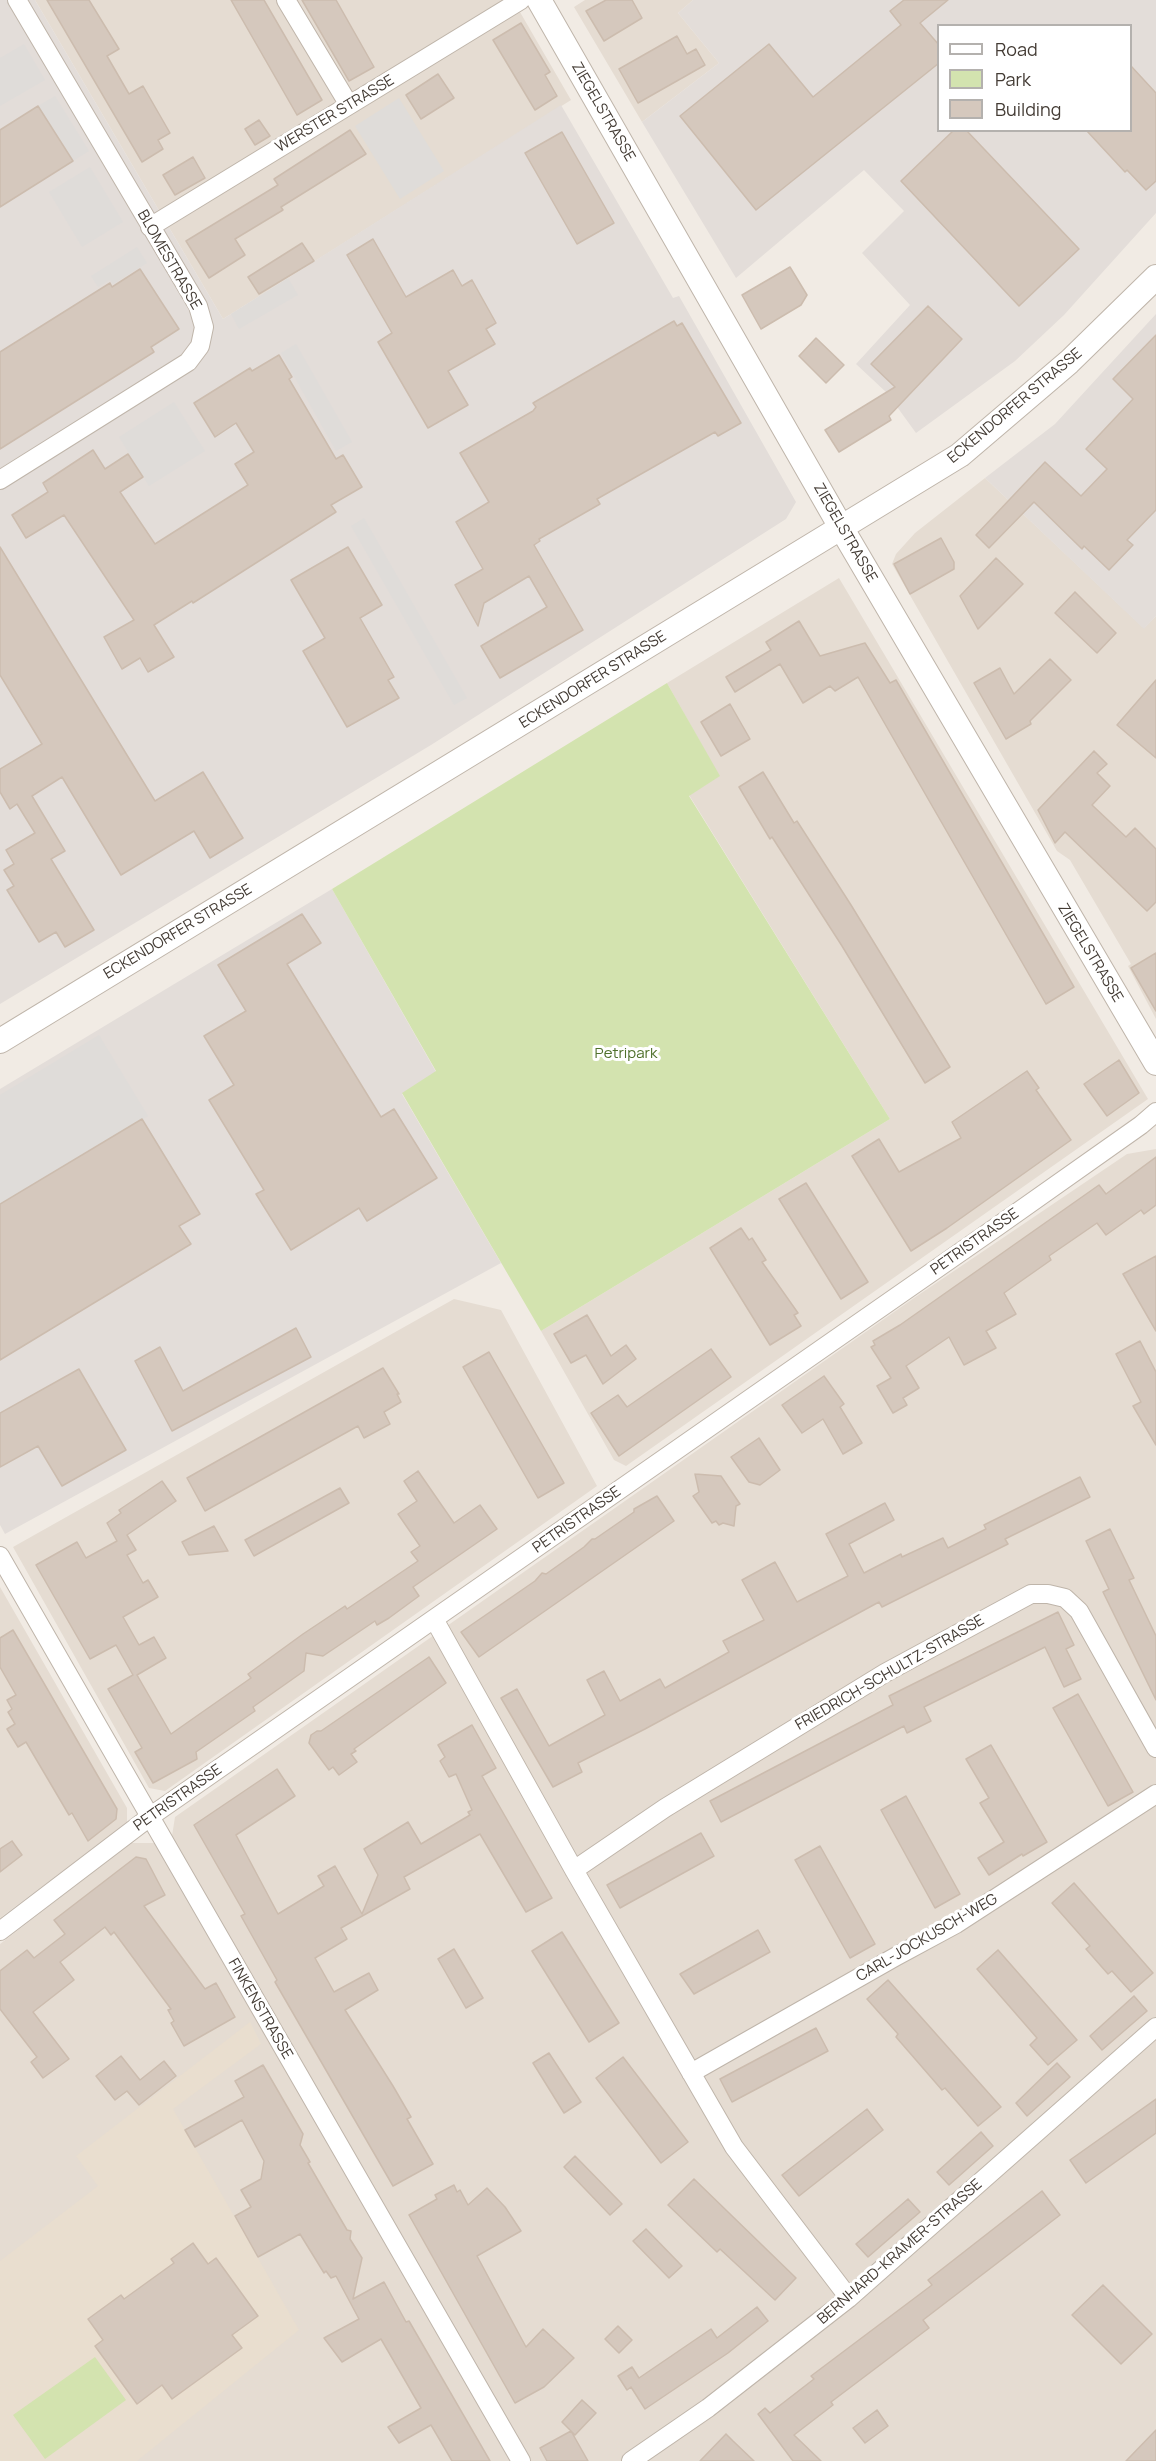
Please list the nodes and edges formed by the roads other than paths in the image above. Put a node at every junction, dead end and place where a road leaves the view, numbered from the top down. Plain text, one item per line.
1 (17, 0) edge
2 (286, 0) edge
3 (521, 0) edge
4 (539, 0) edge
5 (349, 105) junction
6 (150, 227) junction
7 (1156, 277) edge
8 (0, 480) edge
9 (842, 529) junction
10 (0, 1041) edge
11 (1156, 1063) edge
12 (1156, 1112) edge
13 (0, 1556) edge
14 (434, 1619) junction
15 (1156, 1748) edge
16 (1156, 1794) edge
17 (151, 1816) junction
18 (574, 1870) junction
19 (0, 1931) edge
20 (1156, 2027) edge
21 (691, 2073) junction
22 (849, 2298) junction
23 (520, 2461) edge
24 (631, 2461) edge

1 - 6 street, BLOMESTRASSE
2 - 5 street
3 - 5 street, WERSTER STRASSE
4 - 9 street, ZIEGELSTRASSE
5 - 6 street, WERSTER STRASSE
6 - 8 street, BLOMESTRASSE
7 - 9 street, ECKENDORFER STRASSE
9 - 10 street, ECKENDORFER STRASSE
9 - 11 street, ZIEGELSTRASSE
12 - 14 street, PETRISTRASSE
13 - 17 street, FINKENSTRASSE
14 - 17 street, PETRISTRASSE
14 - 18 street
15 - 18 street, FRIEDRICH-SCHULTZ-STRASSE
16 - 21 street, CARL-JOCKUSCH-WEG
17 - 19 street, PETRISTRASSE
17 - 23 street, FINKENSTRASSE
18 - 21 street
20 - 22 street, BERNHARD-KRAMER-STRASSE
21 - 22 street
22 - 24 street, BERNHARD-KRAMER-STRASSE

